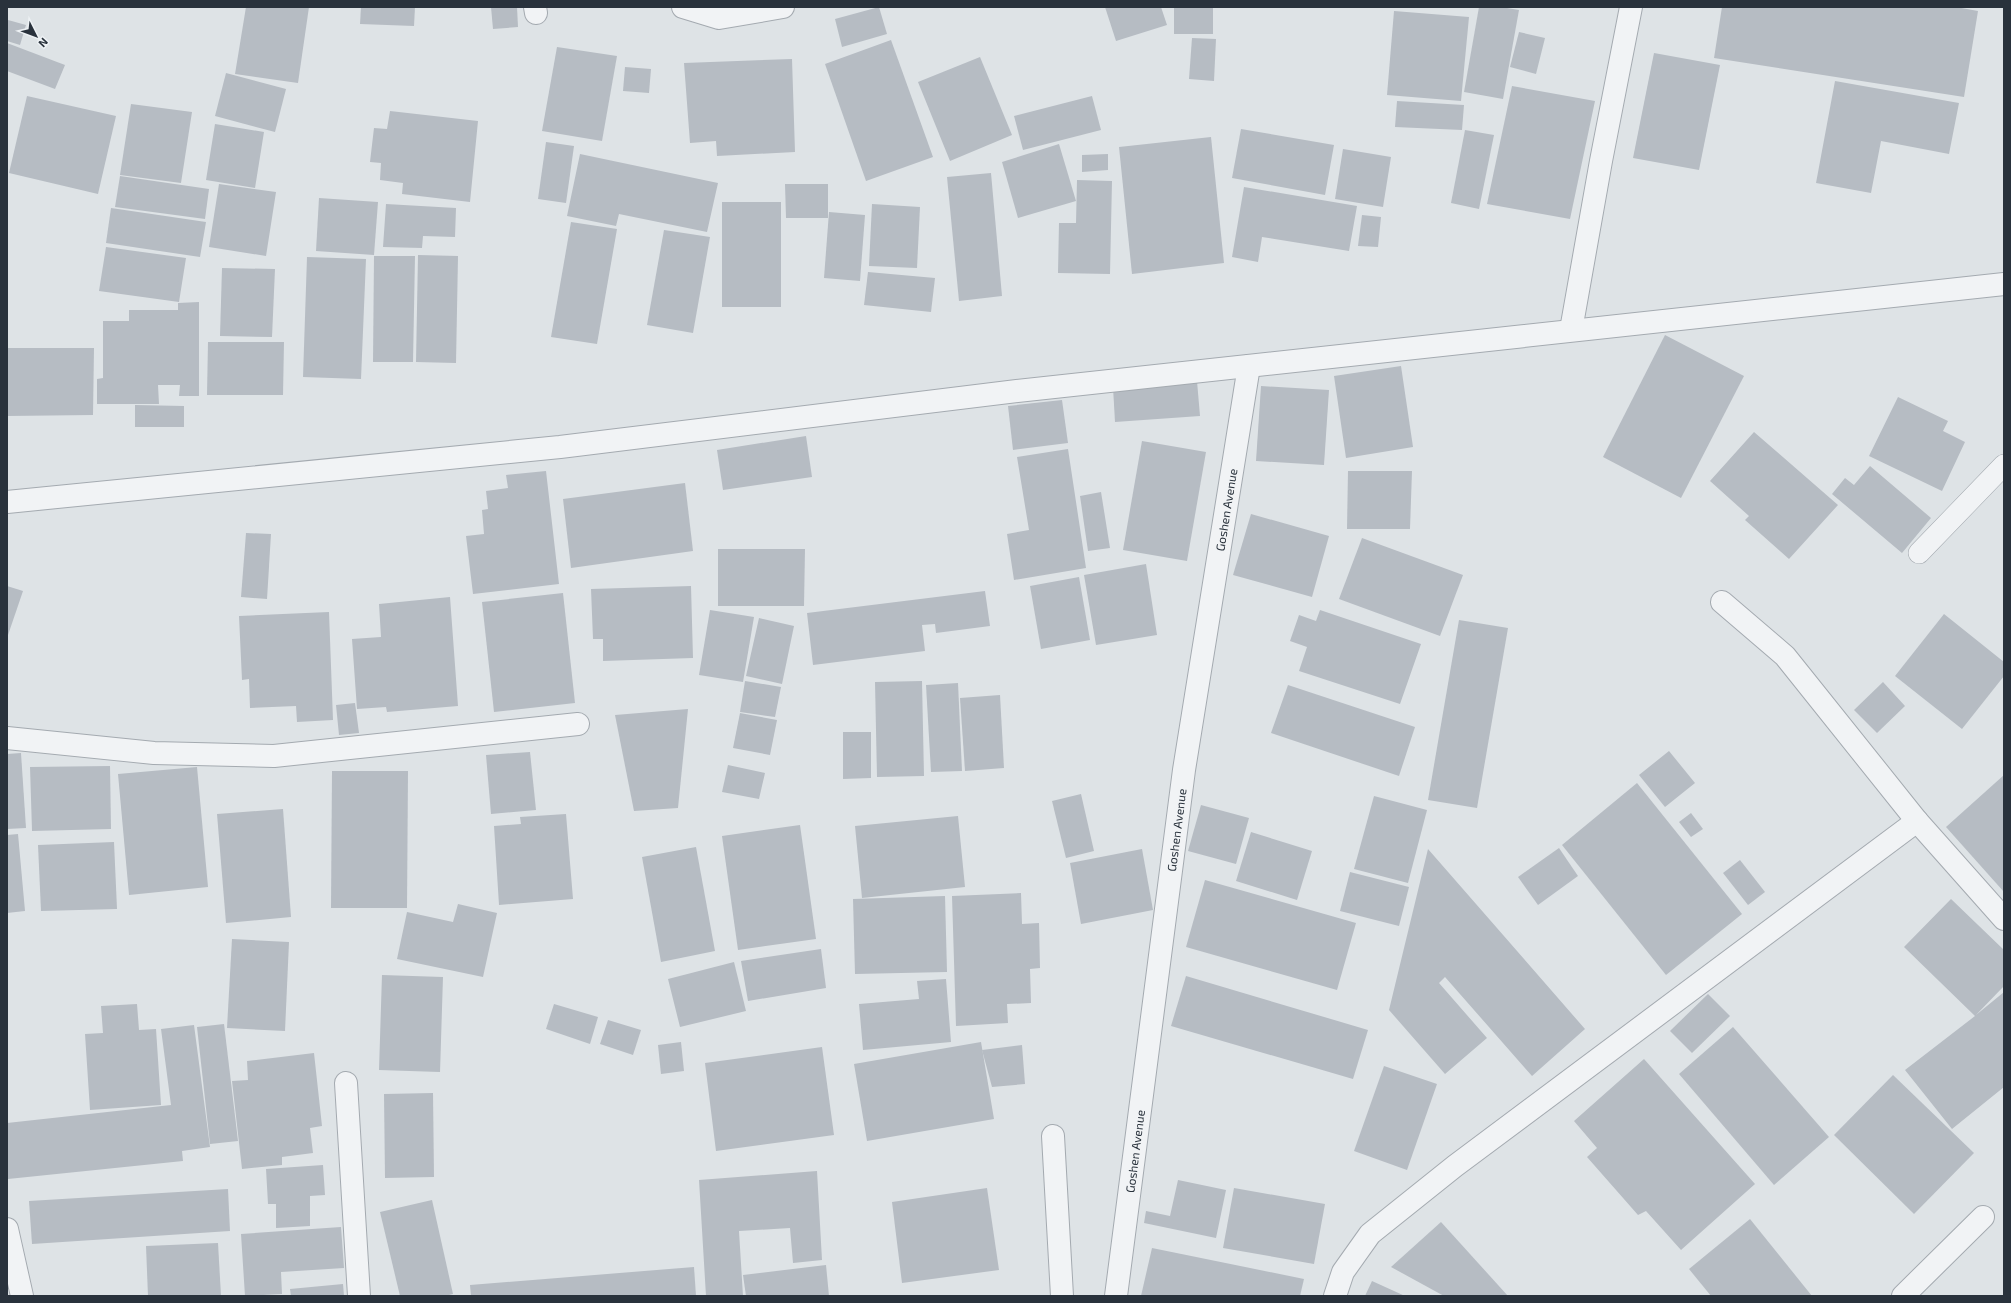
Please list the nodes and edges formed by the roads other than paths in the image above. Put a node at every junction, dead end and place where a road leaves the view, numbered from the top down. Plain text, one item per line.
1 (682, 7) edge
2 (783, 7) edge
3 (1631, 7) edge
4 (2004, 284) edge
5 (1570, 330) junction
6 (1248, 366) junction
7 (2004, 465) edge
8 (7, 502) edge
9 (1919, 553) dead end
10 (1722, 602) dead end
11 (578, 724) dead end
12 (7, 738) edge
13 (1917, 821) junction
14 (2004, 919) edge
15 (346, 1083) dead end
16 (1053, 1136) dead end
17 (1983, 1217) dead end
18 (7, 1229) edge
19 (22, 1296) edge
20 (359, 1296) edge
21 (1062, 1296) edge
22 (1116, 1296) edge
23 (1335, 1296) edge
24 (1903, 1296) edge

1 - 2 street
3 - 5 street
4 - 5 street
5 - 6 street
6 - 8 street
6 - 22 street, Goshen Avenue
7 - 9 lane
10 - 13 street
11 - 12 street
13 - 14 street
13 - 23 street
15 - 20 street
16 - 21 street
17 - 24 street
18 - 19 street

